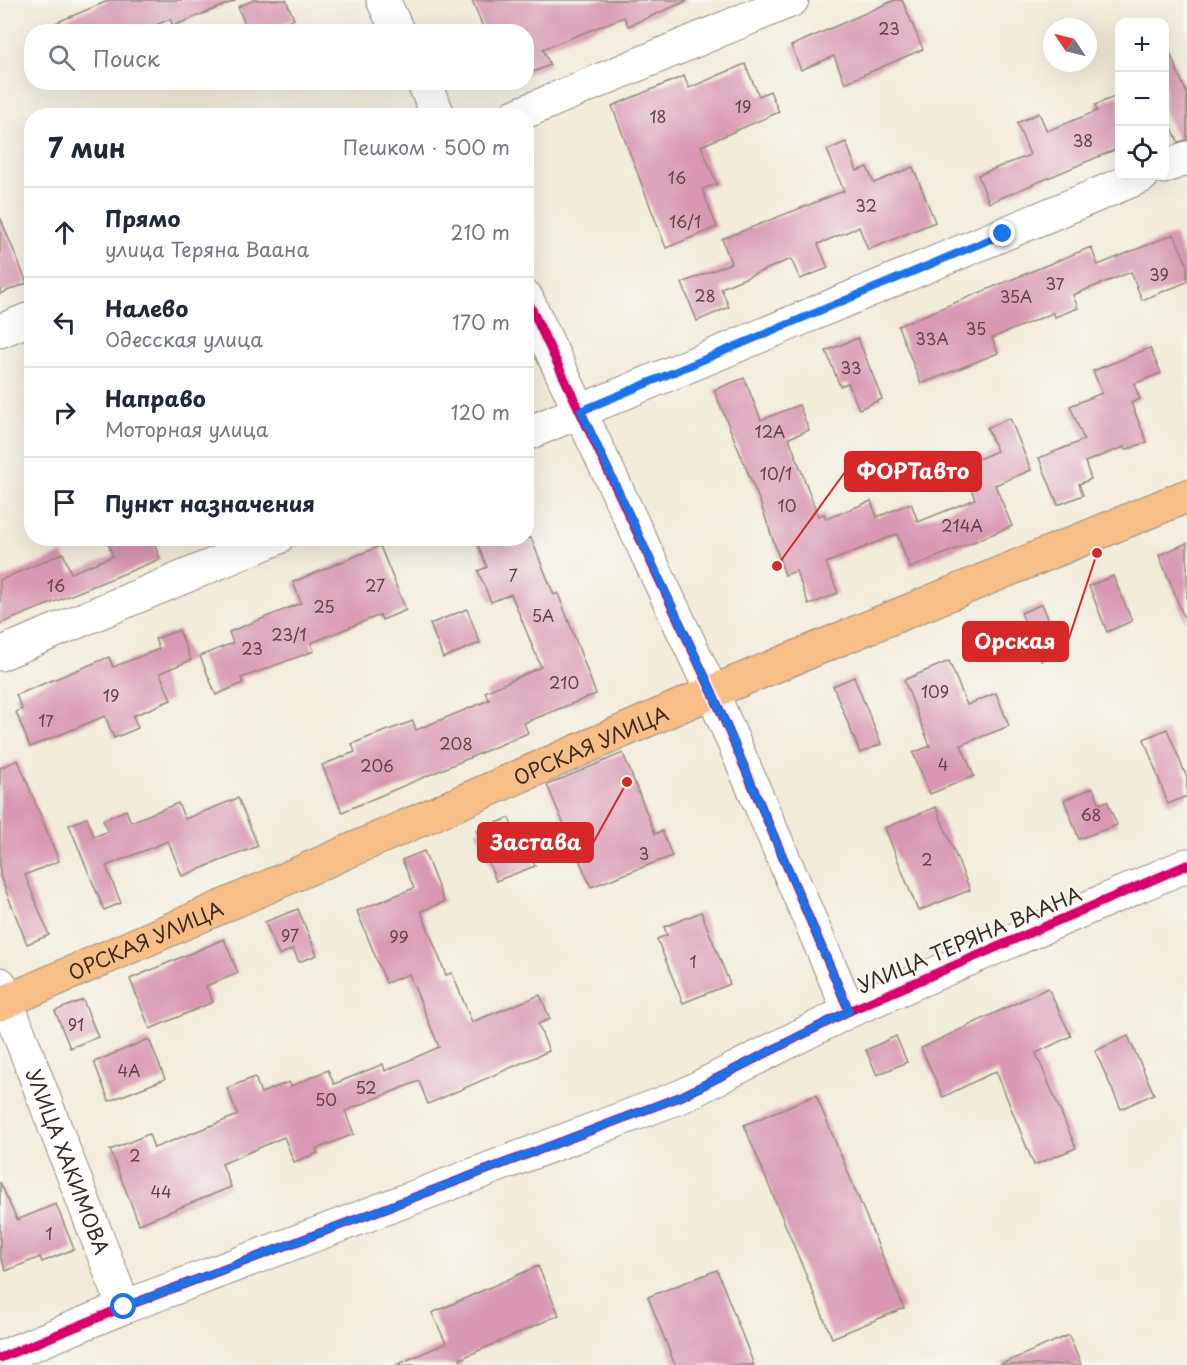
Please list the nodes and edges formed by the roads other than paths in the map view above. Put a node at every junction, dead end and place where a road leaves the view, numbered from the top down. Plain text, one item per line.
1 (383, 0) edge
2 (792, 0) edge
3 (394, 24) edge
4 (427, 90) edge
5 (435, 108) edge
6 (534, 108) edge
7 (1187, 158) edge
8 (1169, 165) edge
9 (1132, 180) edge
10 (534, 314) edge
11 (24, 321) edge
12 (0, 331) edge
13 (581, 411) junction
14 (534, 431) edge
15 (1187, 496) edge
16 (258, 546) edge
17 (0, 654) edge
18 (712, 692) junction
19 (1187, 865) edge
20 (2, 997) edge
21 (849, 1011) junction
22 (124, 1307) junction
23 (0, 1358) edge

1 - 3 street
2 - 6 street
4 - 5 street
7 - 8 street
9 - 13 street
10 - 13 street
11 - 12 street
13 - 14 street
13 - 18 street
15 - 18 main road, ОРСКАЯ УЛИЦА
16 - 17 street
18 - 20 main road, ОРСКАЯ УЛИЦА
18 - 21 street
19 - 21 street, УЛИЦА ТЕРЯНА ВААНА
20 - 22 street, УЛИЦА ХАКИМОВА
21 - 22 street, УЛИЦА ТЕРЯНА ВААНА
22 - 23 street, УЛИЦА ТЕРЯНА ВААНА

